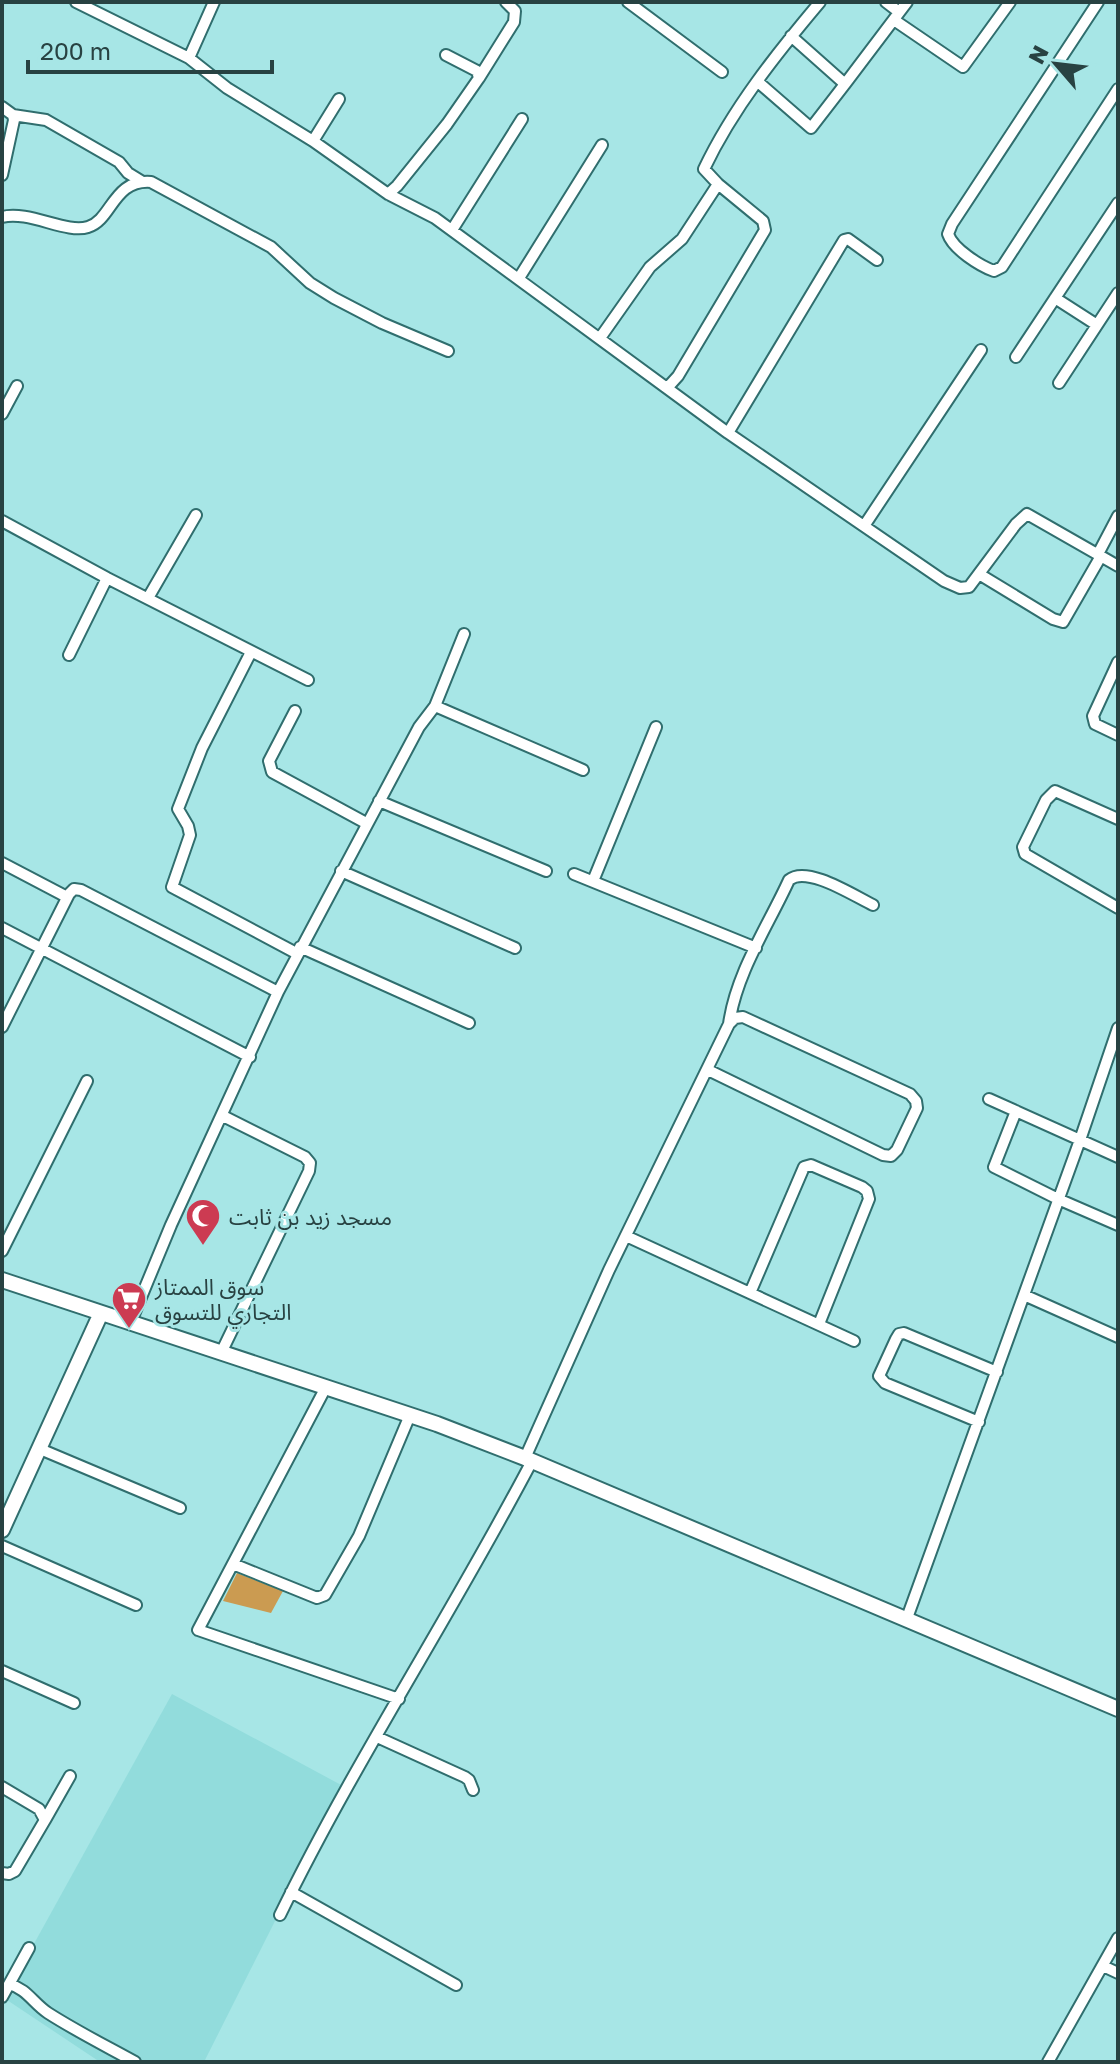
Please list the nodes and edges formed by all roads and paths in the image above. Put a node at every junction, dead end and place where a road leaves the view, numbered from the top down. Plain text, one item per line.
1 (76, 2) edge
2 (214, 2) edge
3 (506, 2) edge
4 (628, 2) edge
5 (820, 2) edge
6 (886, 2) edge
7 (907, 2) edge
8 (1010, 2) edge
9 (1098, 2) edge
10 (896, 16) junction
11 (791, 36) junction
12 (446, 55) dead end
13 (189, 58) junction
14 (722, 72) dead end
15 (479, 78) junction
16 (758, 82) junction
17 (845, 84) junction
18 (1118, 89) edge
19 (339, 99) dead end
20 (2, 107) edge
21 (13, 115) junction
22 (522, 119) dead end
23 (313, 141) junction
24 (602, 145) dead end
25 (2, 175) edge
26 (141, 181) junction
27 (718, 184) junction
28 (388, 194) junction
29 (1118, 203) edge
30 (2, 217) edge
31 (452, 230) junction
32 (877, 260) dead end
33 (519, 278) junction
34 (1118, 293) edge
35 (1055, 298) junction
36 (1097, 325) junction
37 (600, 338) junction
38 (981, 350) dead end
39 (448, 351) dead end
40 (1016, 357) dead end
41 (1059, 383) dead end
42 (17, 386) dead end
43 (668, 387) junction
44 (2, 414) edge
45 (728, 433) junction
46 (196, 515) dead end
47 (1118, 516) edge
48 (2, 522) edge
49 (864, 526) junction
50 (1100, 555) junction
51 (1118, 566) edge
52 (979, 574) junction
53 (107, 578) junction
54 (148, 598) junction
55 (464, 634) dead end
56 (251, 652) junction
57 (69, 655) dead end
58 (1118, 662) edge
59 (308, 680) dead end
60 (435, 706) junction
61 (295, 711) dead end
62 (656, 727) dead end
63 (1118, 735) edge
64 (583, 770) dead end
65 (379, 801) junction
66 (1118, 819) edge
67 (366, 823) junction
68 (2, 863) edge
69 (341, 871) junction
70 (546, 871) dead end
71 (574, 874) dead end
72 (593, 881) junction
73 (67, 897) junction
74 (873, 905) dead end
75 (1118, 908) edge
76 (2, 928) edge
77 (515, 948) dead end
78 (756, 948) junction
79 (42, 949) junction
80 (299, 951) junction
81 (278, 992) junction
82 (469, 1023) dead end
83 (729, 1024) junction
84 (2, 1027) edge
85 (1118, 1028) edge
86 (250, 1057) junction
87 (708, 1070) junction
88 (87, 1081) dead end
89 (989, 1099) dead end
90 (1016, 1111) junction
91 (223, 1116) junction
92 (1080, 1140) junction
93 (1118, 1157) edge
94 (1058, 1199) junction
95 (1118, 1225) edge
96 (626, 1236) junction
97 (2, 1251) edge
98 (2, 1280) edge
99 (750, 1293) junction
100 (1024, 1295) junction
101 (101, 1313) junction
102 (130, 1324) junction
103 (819, 1324) junction
104 (1118, 1337) edge
105 (854, 1341) dead end
106 (221, 1353) junction
107 (997, 1372) junction
108 (326, 1387) junction
109 (410, 1415) junction
110 (979, 1422) junction
111 (40, 1449) junction
112 (528, 1460) junction
113 (180, 1508) dead end
114 (2, 1530) edge
115 (2, 1546) edge
116 (233, 1564) junction
117 (136, 1605) dead end
118 (907, 1618) junction
119 (2, 1671) edge
120 (399, 1699) junction
121 (74, 1703) dead end
122 (1118, 1709) edge
123 (377, 1737) junction
124 (70, 1776) dead end
125 (2, 1787) edge
126 (473, 1790) dead end
127 (45, 1820) junction
128 (2, 1873) edge
129 (291, 1892) junction
130 (280, 1915) dead end
131 (1118, 1938) edge
132 (29, 1948) dead end
133 (1103, 1966) junction
134 (1118, 1973) edge
135 (9, 1984) junction
136 (456, 1985) dead end
137 (2, 1997) edge
138 (135, 2062) edge
139 (1048, 2062) edge

1 - 13 street
2 - 13 street
3 - 15 street
4 - 14 street
5 - 11 street
6 - 10 street
7 - 10 street
8 - 10 street
9 - 18 street
10 - 17 street
11 - 16 street
11 - 17 street
12 - 15 street
13 - 23 street
15 - 28 street
16 - 17 street
16 - 27 street
19 - 23 street
20 - 21 street
21 - 25 street
21 - 26 street
22 - 31 street
23 - 28 street
24 - 33 street
26 - 30 street
26 - 39 street
27 - 37 street
27 - 43 street
28 - 31 street
29 - 35 street
31 - 33 street
32 - 45 street
33 - 37 street
34 - 36 street
35 - 36 street
35 - 40 street
36 - 41 street
37 - 43 street
38 - 49 street
42 - 44 street
43 - 45 street
45 - 49 street
46 - 54 street
47 - 50 street
48 - 53 street
49 - 52 street
50 - 51 street
50 - 52 street
50 - 52 street
53 - 54 street
53 - 57 street
54 - 56 street
55 - 60 street
56 - 59 street
56 - 80 street
58 - 63 street
60 - 64 street
60 - 65 street
61 - 67 street
62 - 72 street
65 - 67 street
65 - 70 street
66 - 75 street
67 - 69 street
68 - 73 street
69 - 77 street
69 - 80 street
71 - 72 street
72 - 78 street
73 - 79 street
73 - 81 street
74 - 78 street
76 - 79 street
78 - 83 street
79 - 84 street
79 - 86 street
80 - 81 street
80 - 82 street
81 - 86 street
83 - 87 street
83 - 87 street
85 - 92 street
86 - 91 street
87 - 96 street
88 - 97 street
89 - 90 street
90 - 92 street
90 - 94 street
91 - 102 street
91 - 106 street
92 - 93 street
92 - 94 street
94 - 95 street
94 - 100 street
96 - 99 street
96 - 112 street
98 - 101 main road
99 - 103 street
99 - 103 street
100 - 104 street
100 - 107 street
101 - 102 main road
101 - 111 main road
102 - 106 main road
103 - 105 street
106 - 108 main road
107 - 110 street
107 - 110 street
108 - 109 main road
108 - 116 street
109 - 112 main road
109 - 116 street
110 - 118 street
111 - 113 street
111 - 114 main road
112 - 118 main road
112 - 120 street
115 - 117 street
116 - 120 street
118 - 122 main road
119 - 121 street
120 - 123 street
123 - 126 street
123 - 129 street
124 - 127 street
125 - 127 street
127 - 128 street
129 - 130 street
129 - 136 street
131 - 133 street
132 - 135 street
133 - 134 street
133 - 139 street
135 - 137 street
135 - 138 street

